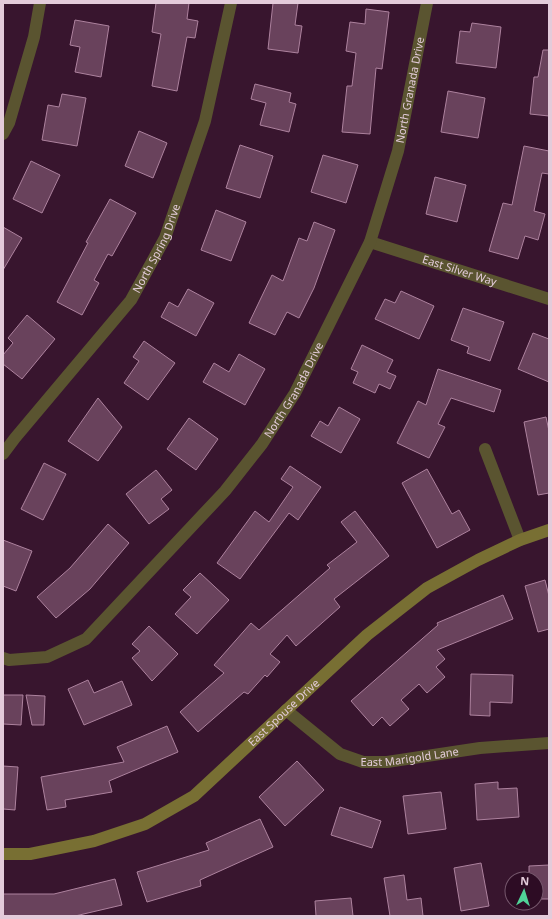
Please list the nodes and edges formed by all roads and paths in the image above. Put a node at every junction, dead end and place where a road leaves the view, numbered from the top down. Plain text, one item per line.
1 (40, 3) edge
2 (231, 3) edge
3 (427, 3) edge
4 (3, 134) edge
5 (370, 242) junction
6 (549, 299) edge
7 (485, 449) dead end
8 (3, 454) edge
9 (549, 530) edge
10 (520, 540) junction
11 (3, 658) edge
12 (286, 710) junction
13 (549, 743) edge
14 (3, 854) edge

1 - 4 street
2 - 8 street, North Spring Drive
3 - 5 street, North Granada Drive
5 - 6 street, East Silver Way
5 - 11 street, North Granada Drive
7 - 10 street
9 - 10 main road, East Spouse Drive
10 - 12 main road, East Spouse Drive
12 - 13 street, East Marigold Lane
12 - 14 main road, East Spouse Drive

